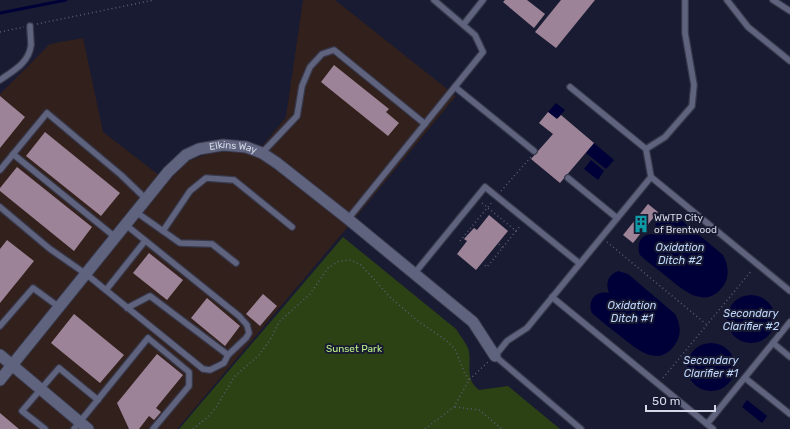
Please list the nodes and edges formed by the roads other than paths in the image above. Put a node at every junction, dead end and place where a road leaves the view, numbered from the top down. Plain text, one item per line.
1 (434, 0) edge
2 (483, 0) edge
3 (685, 0) edge
4 (727, 0) edge
5 (773, 0) edge
6 (790, 11) edge
7 (464, 24) junction
8 (30, 26) road end
9 (790, 61) edge
10 (0, 80) edge
11 (455, 87) junction
12 (570, 87) dead end
13 (425, 124) junction
14 (646, 149) junction
15 (534, 151) dead end
16 (262, 153) junction
17 (13, 154) junction
18 (0, 170) edge
19 (651, 177) junction
20 (568, 178) dead end
21 (146, 199) junction
22 (1, 211) edge
23 (136, 212) junction
24 (617, 218) junction
25 (348, 219) junction
26 (126, 224) junction
27 (292, 227) dead end
28 (163, 231) junction
29 (116, 237) junction
30 (145, 241) junction
31 (236, 263) dead end
32 (579, 263) junction
33 (86, 274) junction
34 (414, 274) junction
35 (106, 290) junction
36 (790, 291) edge
37 (552, 297) junction
38 (59, 307) junction
39 (127, 308) junction
40 (790, 322) edge
41 (0, 326) edge
42 (773, 343) junction
43 (0, 355) edge
44 (228, 355) junction
45 (495, 356) junction
46 (790, 357) edge
47 (12, 365) junction
48 (745, 378) junction
49 (0, 380) edge
50 (40, 389) junction
51 (98, 400) junction
52 (790, 414) edge
53 (707, 424) junction
54 (81, 427) edge
55 (45, 429) edge
56 (153, 429) edge
57 (581, 429) edge
58 (713, 429) edge

1 - 7 lane
2 - 7 lane
3 - 14 lane
4 - 9 lane
5 - 6 lane
7 - 11 lane
8 - 10 lane
11 - 13 lane
11 - 15 lane
12 - 14 lane
13 - 16 lane
13 - 25 lane
14 - 19 lane
16 - 21 street, Elkins Way
16 - 25 street, Elkins Way
17 - 18 lane
17 - 21 lane
17 - 29 lane
19 - 24 lane
19 - 36 lane
20 - 24 lane
21 - 23 street, Elkins Way
22 - 33 lane
23 - 26 street, Elkins Way
23 - 28 lane
24 - 32 lane
25 - 34 street, Elkins Way
26 - 29 street, Elkins Way
26 - 30 lane
27 - 28 lane
28 - 31 lane
29 - 33 street, Elkins Way
30 - 35 lane
30 - 44 lane
32 - 34 lane
32 - 37 lane
33 - 35 lane
33 - 38 street, Elkins Way
34 - 45 street, Elkins Way
35 - 39 lane
37 - 45 lane
37 - 53 lane
38 - 41 lane
38 - 47 street, Elkins Way
39 - 44 lane
39 - 44 lane
40 - 42 lane
42 - 46 lane
42 - 48 lane
43 - 47 street
45 - 57 lane
47 - 49 street, Elkins Way
47 - 50 street
48 - 52 lane
48 - 53 lane
50 - 51 lane
50 - 54 street
50 - 55 lane
51 - 54 lane
51 - 56 lane
53 - 58 lane

